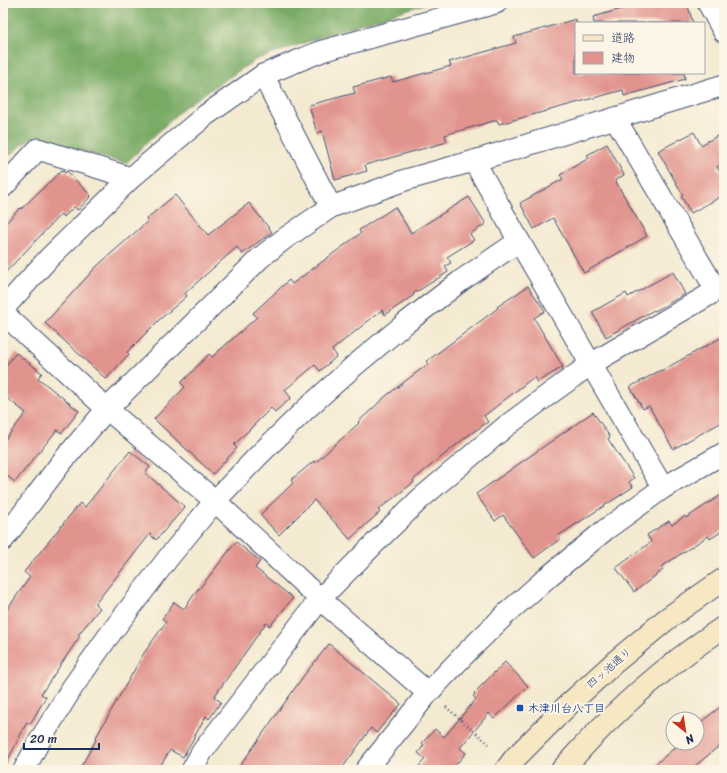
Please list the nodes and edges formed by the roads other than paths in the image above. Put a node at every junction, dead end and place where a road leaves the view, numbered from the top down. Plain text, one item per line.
1 (496, 3) edge
2 (708, 3) edge
3 (724, 32) edge
4 (263, 75) junction
5 (724, 85) edge
6 (615, 118) junction
7 (474, 161) junction
8 (131, 178) junction
9 (3, 187) edge
10 (332, 207) junction
11 (519, 241) junction
12 (720, 288) edge
13 (3, 309) edge
14 (3, 313) edge
15 (591, 364) junction
16 (107, 409) junction
17 (724, 453) edge
18 (663, 488) junction
19 (215, 502) junction
20 (3, 540) edge
21 (724, 579) edge
22 (320, 599) junction
23 (724, 628) edge
24 (428, 692) junction
25 (24, 770) edge
26 (192, 770) edge
27 (366, 770) edge
28 (506, 770) edge
29 (562, 770) edge

1 - 4 street
2 - 3 street
4 - 8 street
4 - 10 street
5 - 6 street
6 - 7 street
6 - 12 street
7 - 10 street
7 - 11 street
8 - 9 street
8 - 13 street
10 - 16 street
11 - 15 street
11 - 19 street
12 - 15 street
14 - 16 street
15 - 18 street
15 - 22 street
16 - 19 street
16 - 20 street
17 - 18 street
18 - 24 street
19 - 22 street
19 - 25 street
21 - 28 main road, 四ッ池通り
22 - 24 street
22 - 26 street
23 - 29 main road
24 - 27 street

